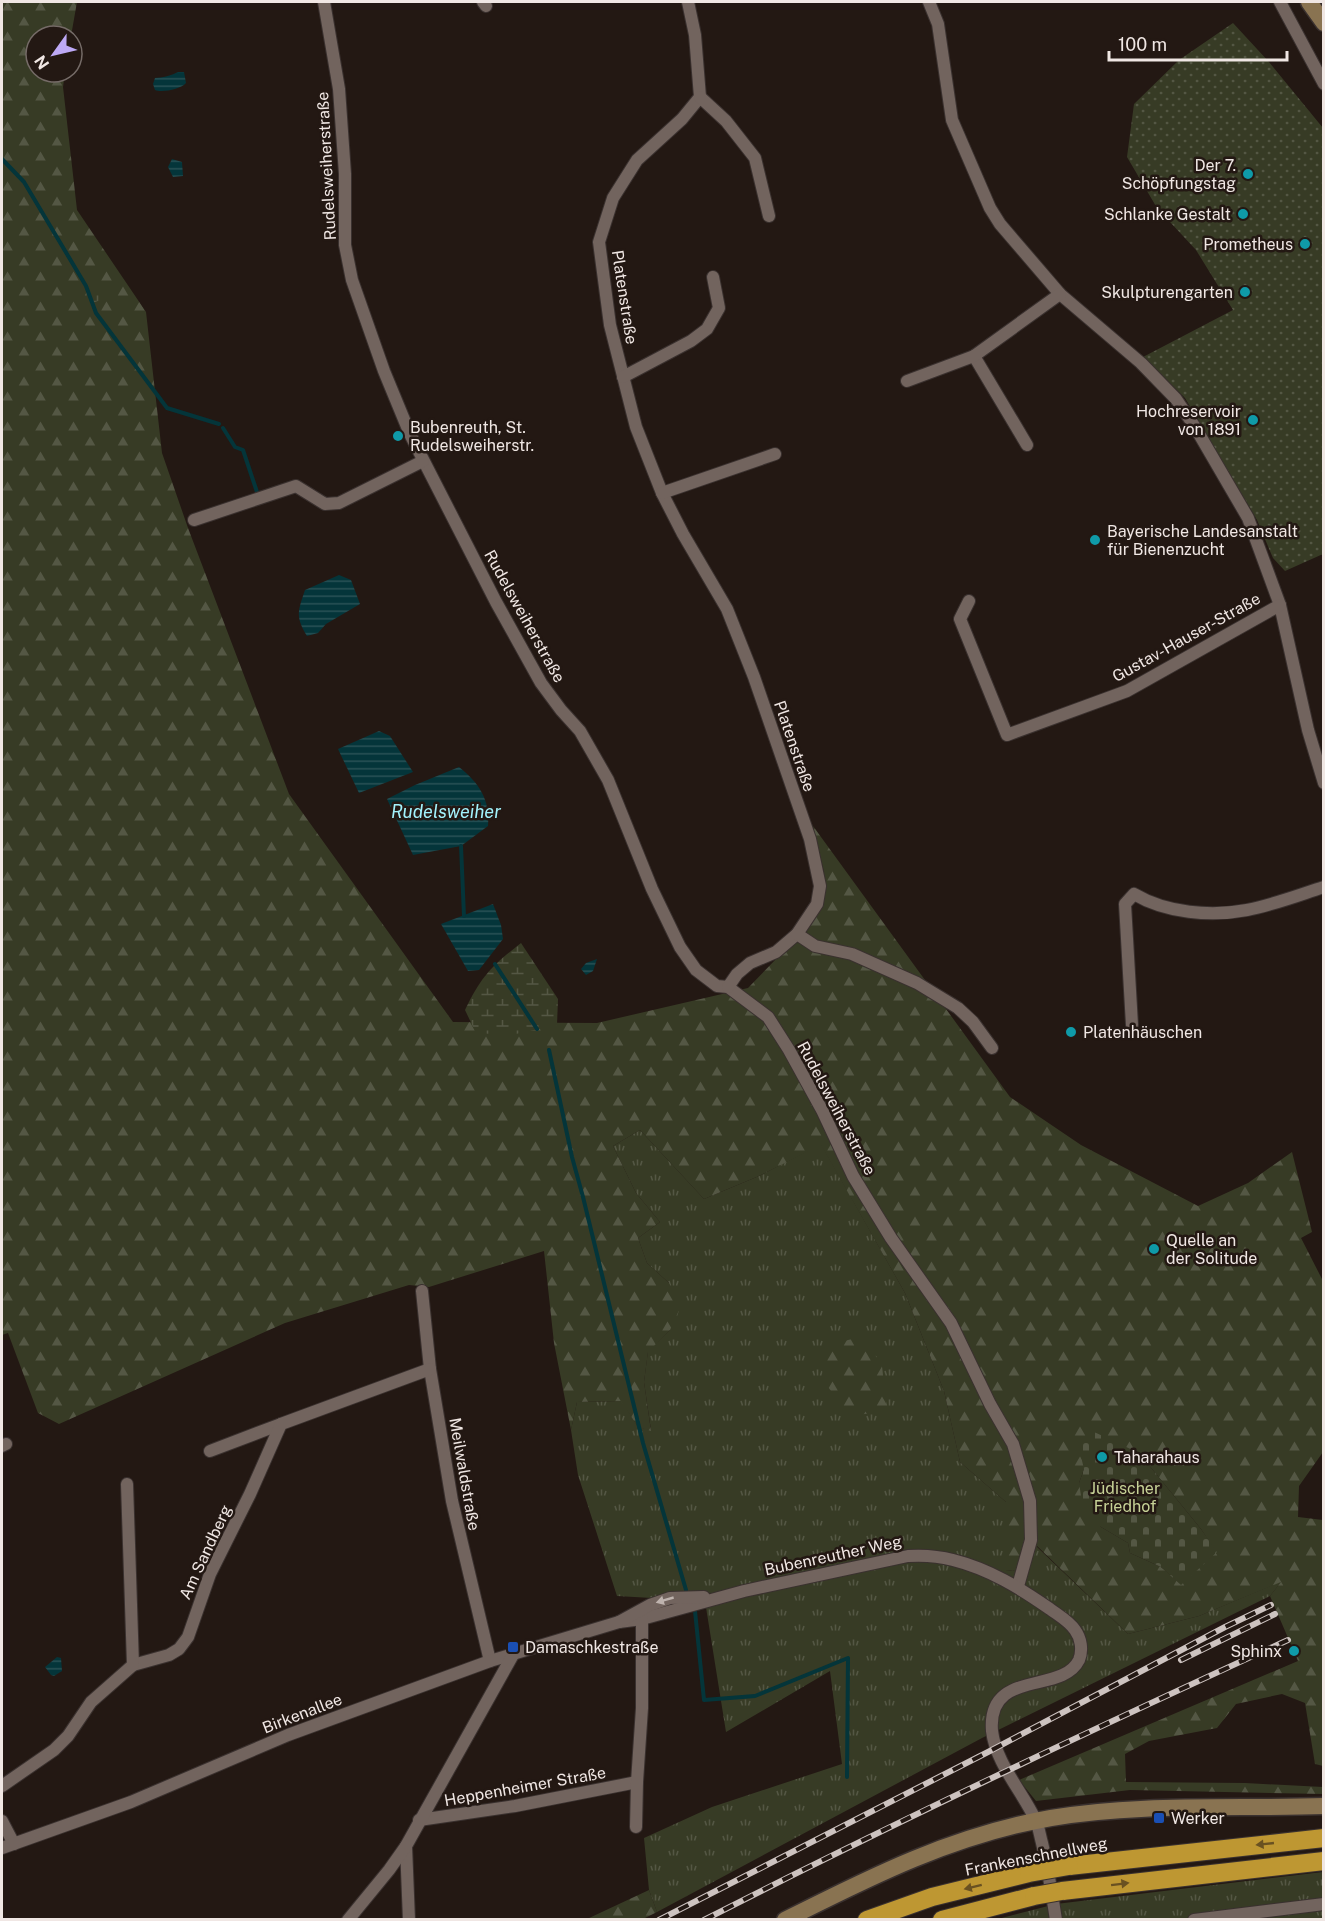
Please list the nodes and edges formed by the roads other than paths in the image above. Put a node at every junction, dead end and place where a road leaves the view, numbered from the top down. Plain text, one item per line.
1 (324, 2) edge
2 (688, 2) edge
3 (929, 2) edge
4 (1280, 2) edge
5 (1309, 2) edge
6 (1323, 23) edge
7 (1323, 84) edge
8 (700, 97) junction
9 (769, 216) dead end
10 (713, 277) dead end
11 (1060, 294) junction
12 (974, 356) junction
13 (623, 377) junction
14 (907, 381) dead end
15 (1027, 444) dead end
16 (775, 454) dead end
17 (423, 461) junction
18 (662, 493) junction
19 (194, 520) dead end
20 (969, 601) dead end
21 (1280, 605) junction
22 (1323, 783) edge
23 (1323, 887) edge
24 (797, 934) junction
25 (728, 987) junction
26 (1132, 1025) dead end
27 (993, 1048) dead end
28 (422, 1291) dead end
29 (430, 1369) junction
30 (281, 1424) junction
31 (210, 1451) dead end
32 (127, 1484) dead end
33 (1018, 1586) junction
34 (717, 1597) junction
35 (642, 1619) junction
36 (619, 1622) junction
37 (514, 1653) junction
38 (490, 1661) junction
39 (133, 1665) junction
40 (637, 1782) junction
41 (2, 1786) edge
42 (1323, 1806) edge
43 (419, 1820) junction
44 (2, 1821) edge
45 (1037, 1822) junction
46 (636, 1827) dead end
47 (1323, 1838) edge
48 (8, 1846) edge
49 (406, 1846) junction
50 (1323, 1860) edge
51 (1323, 1904) edge
52 (348, 1920) edge
53 (409, 1920) edge
54 (785, 1920) edge
55 (867, 1920) edge
56 (942, 1920) edge
57 (1056, 1920) edge
58 (1194, 1920) edge

1 - 17 street, Rudelsweiherstraße
2 - 8 street
3 - 11 street
4 - 7 street
5 - 6 main road
8 - 9 street
8 - 13 street, Platenstraße
10 - 13 street
11 - 12 street
11 - 21 street
12 - 14 street
12 - 15 street
13 - 18 street, Platenstraße
16 - 18 street
17 - 19 street
17 - 25 street, Rudelsweiherstraße
18 - 24 street, Platenstraße
20 - 21 street, Gustav-Hauser-Straße
21 - 22 street
23 - 26 street
24 - 25 street, Platenstraße
24 - 27 street
25 - 33 street, Rudelsweiherstraße
28 - 29 street, Meilwaldstraße
29 - 30 street
29 - 38 street, Meilwaldstraße
30 - 31 street
30 - 39 street, Am Sandberg
32 - 39 street
33 - 34 street, Bubenreuther Weg
33 - 45 street, Bubenreuther Weg
34 - 35 street, Birkenallee
34 -> 36 street, Birkenallee
35 - 36 street, Birkenallee
35 - 40 street
36 - 37 street, Birkenallee
37 - 38 street, Birkenallee
37 - 43 street
38 - 48 street, Birkenallee
39 - 41 street, Am Sandberg
40 - 43 street, Heppenheimer Straße
40 - 46 street
42 - 45 main road
43 - 49 street
44 - 48 street
45 - 54 main road
45 - 57 street
47 -> 55 highway, Frankenschnellweg, bridge
49 - 52 street
49 - 53 street
56 -> 50 highway, bridge
51 - 58 street

